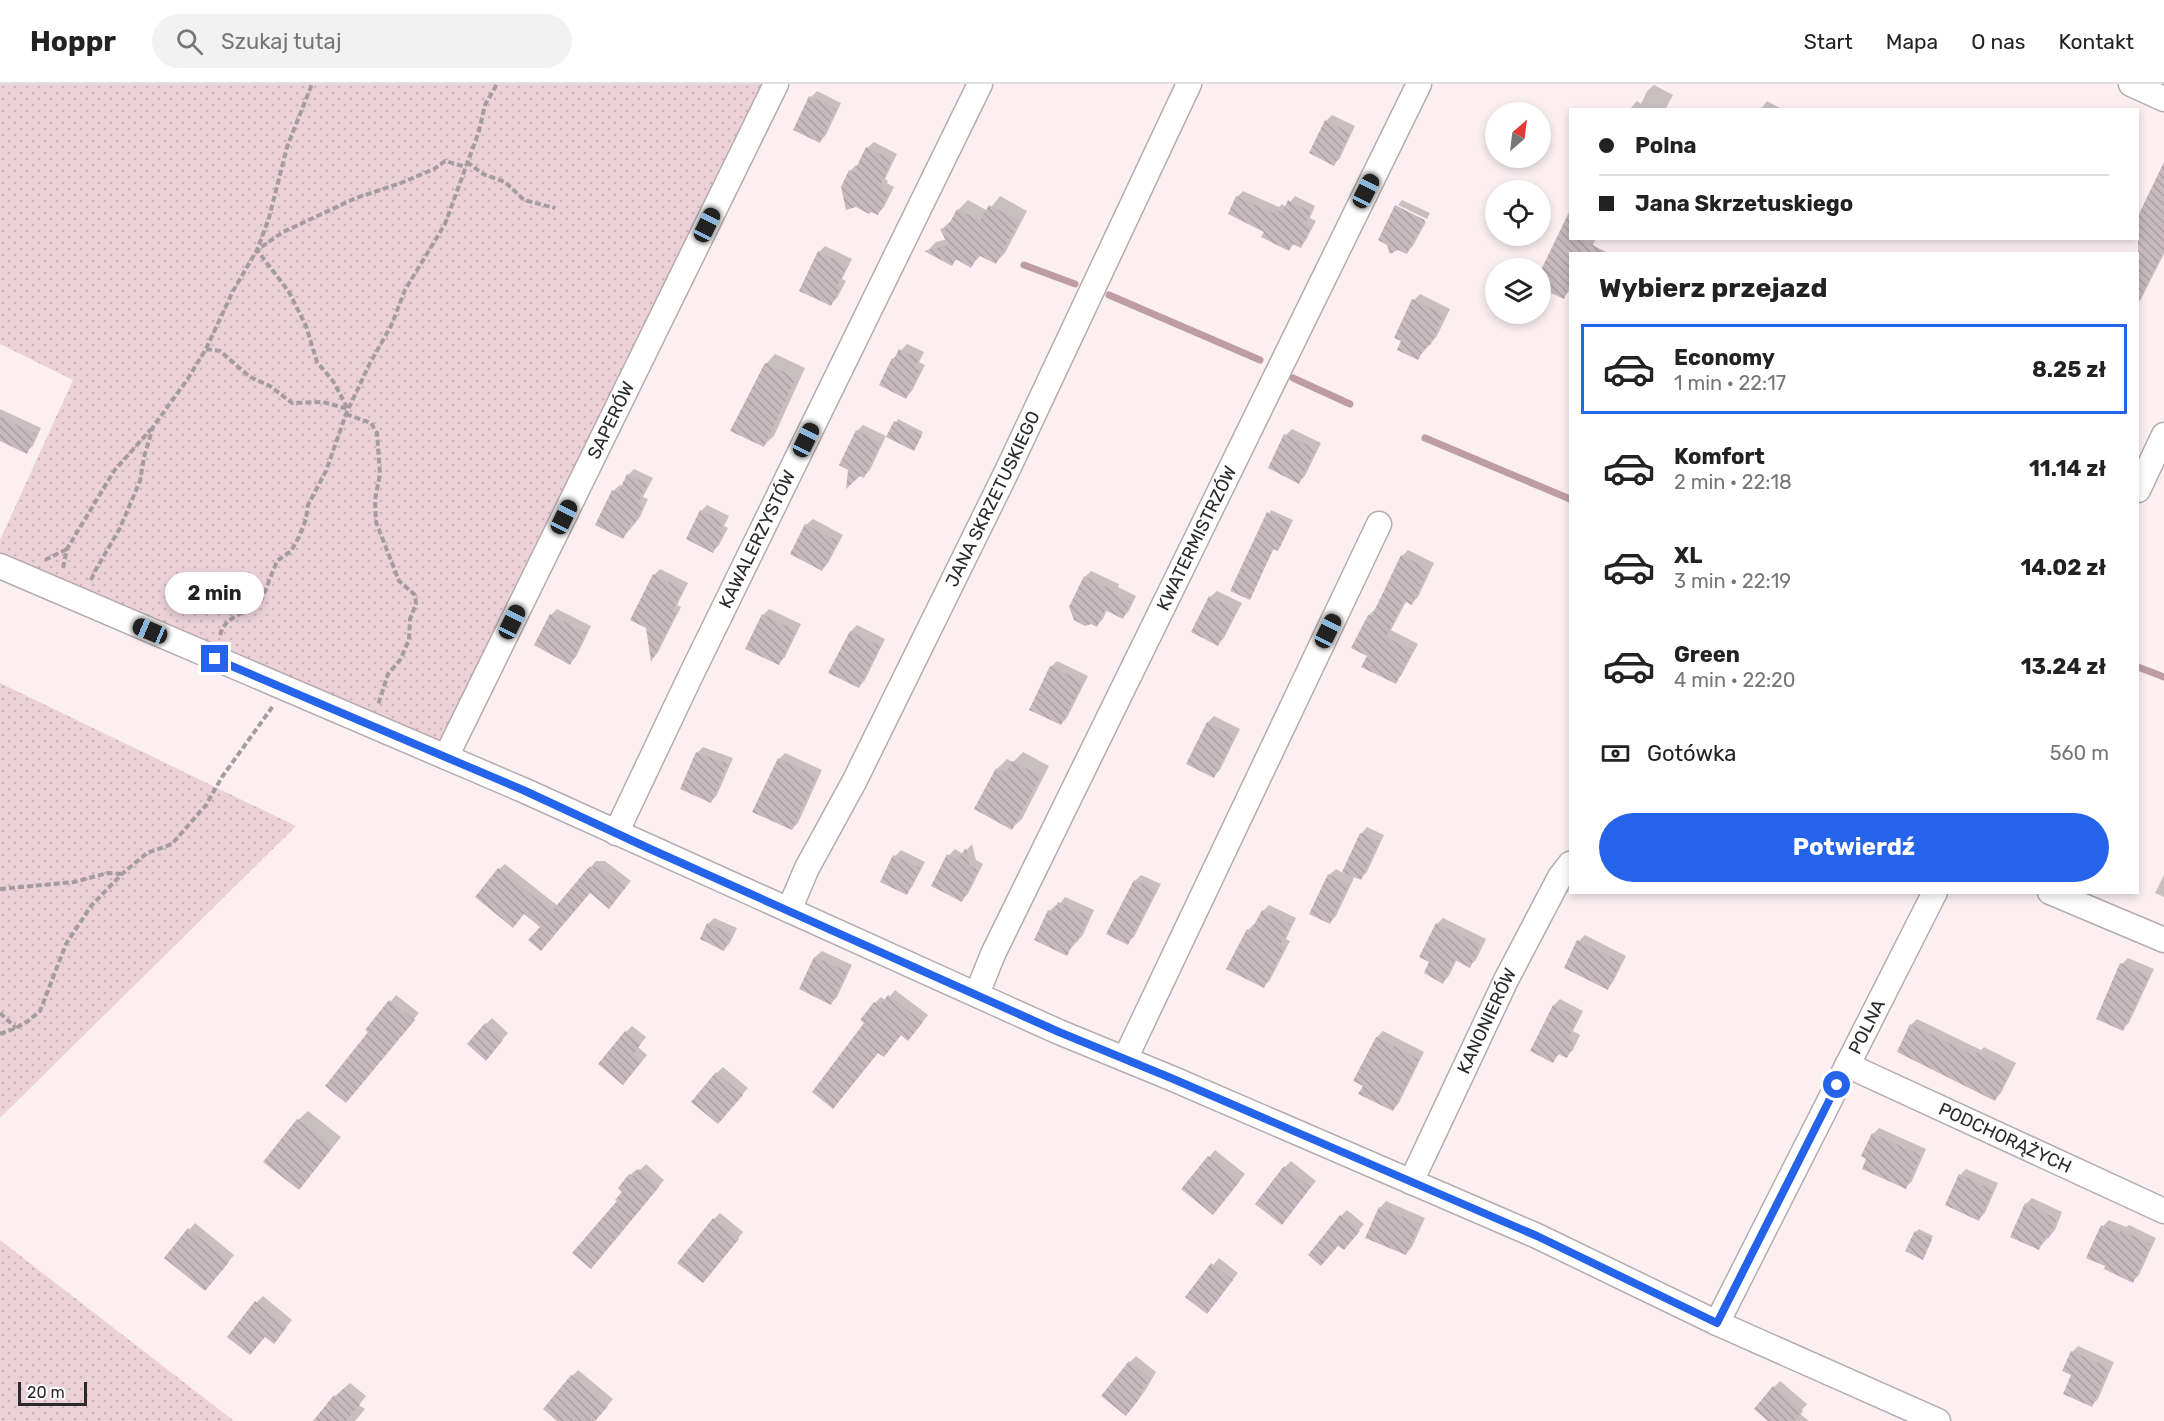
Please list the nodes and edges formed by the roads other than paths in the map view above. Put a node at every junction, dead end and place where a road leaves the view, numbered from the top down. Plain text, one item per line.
1 (776, 84) edge
2 (980, 84) edge
3 (1189, 84) edge
4 (1419, 84) edge
5 (2131, 84) edge
6 (2164, 99) edge
7 (2164, 435) edge
8 (2150, 481) edge
9 (1379, 524) dead end
10 (0, 566) edge
11 (446, 757) junction
12 (616, 833) junction
13 (1569, 865) edge
14 (1934, 894) edge
15 (2055, 894) edge
16 (789, 910) junction
17 (2164, 940) edge
18 (977, 994) junction
19 (1125, 1059) junction
20 (1847, 1065) junction
21 (1411, 1182) junction
22 (2164, 1211) edge
23 (1717, 1323) junction
24 (1938, 1421) edge

1 - 11 street, SAPERÓW
2 - 12 street, KAWALERZYSTÓW
3 - 16 street, JANA SKRZETUSKIEGO
4 - 18 street, KWATERMISTRZÓW
5 - 6 street
7 - 8 street
9 - 19 street
10 - 11 street
11 - 12 street
12 - 16 street
13 - 21 street, KANONIERÓW
14 - 20 street, POLNA
15 - 17 street
16 - 18 street
18 - 19 street
19 - 21 street
20 - 22 street, PODCHORĄŻYCH
20 - 23 street, POLNA
21 - 23 street
23 - 24 street

